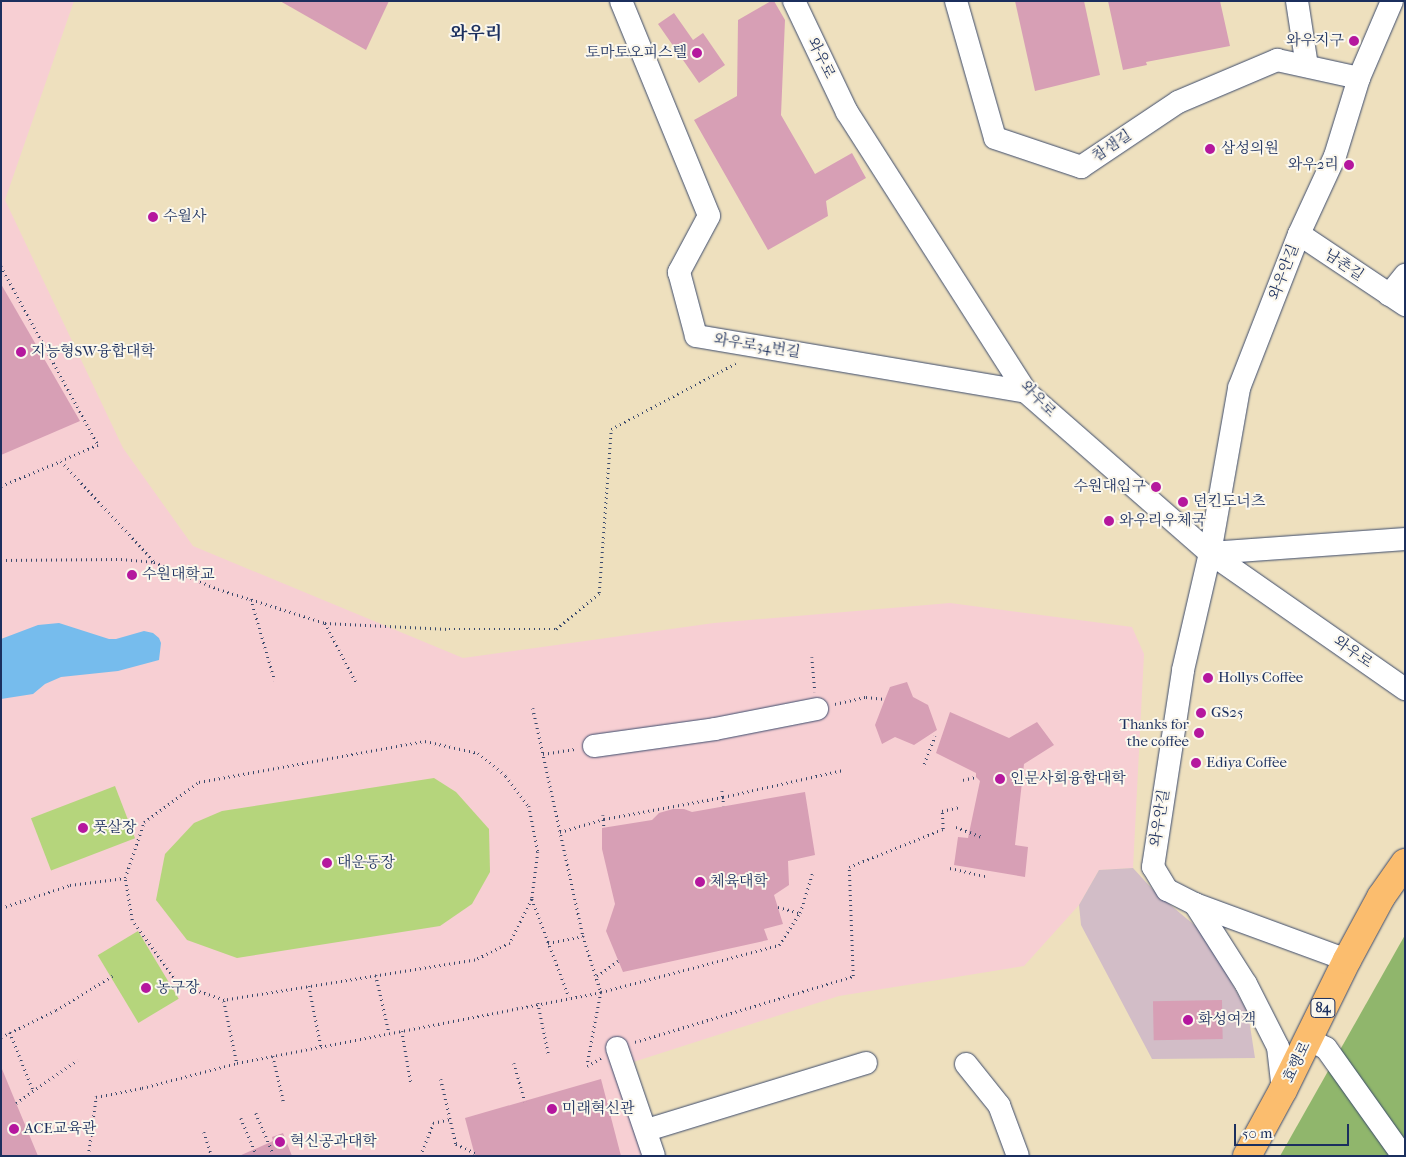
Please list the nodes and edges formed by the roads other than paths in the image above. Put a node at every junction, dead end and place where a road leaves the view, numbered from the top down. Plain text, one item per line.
1 (621, 1) edge
2 (794, 1) edge
3 (956, 1) edge
4 (1297, 1) edge
5 (1392, 1) edge
6 (1307, 66) junction
7 (1359, 78) junction
8 (1299, 234) junction
9 (1405, 275) edge
10 (1397, 300) edge
11 (1026, 392) junction
12 (1405, 539) edge
13 (1210, 553) junction
14 (1405, 689) edge
15 (817, 709) road end
16 (594, 746) road end
17 (1405, 863) edge
18 (1195, 904) junction
19 (1347, 960) junction
20 (1308, 1039) junction
21 (617, 1048) road end
22 (866, 1063) dead end
23 (966, 1064) dead end
24 (1283, 1090) junction
25 (647, 1130) junction
26 (654, 1156) edge
27 (1018, 1156) edge
28 (1247, 1156) edge
29 (1403, 1156) edge

1 - 11 street, 와우로34번길
2 - 11 street, 와우로
3 - 6 street, 참샘길
4 - 6 street
5 - 7 street, 와우안길
6 - 7 street, 참샘길
7 - 8 street, 와우안길
8 - 10 street, 남촌길
8 - 13 street, 와우안길
9 - 10 street
11 - 13 street, 와우로
12 - 13 street
13 - 14 street, 와우로
13 - 18 street, 와우안길
15 - 16 street
17 - 19 main road, 효행로 / 84
18 - 19 street, 와우안길
18 - 24 street
19 - 20 main road, 효행로 / 84
20 - 24 main road, 효행로 / 84
20 - 29 street
21 - 25 street
22 - 25 street
23 - 27 street
24 - 28 main road, 효행로 / 84
25 - 26 street

